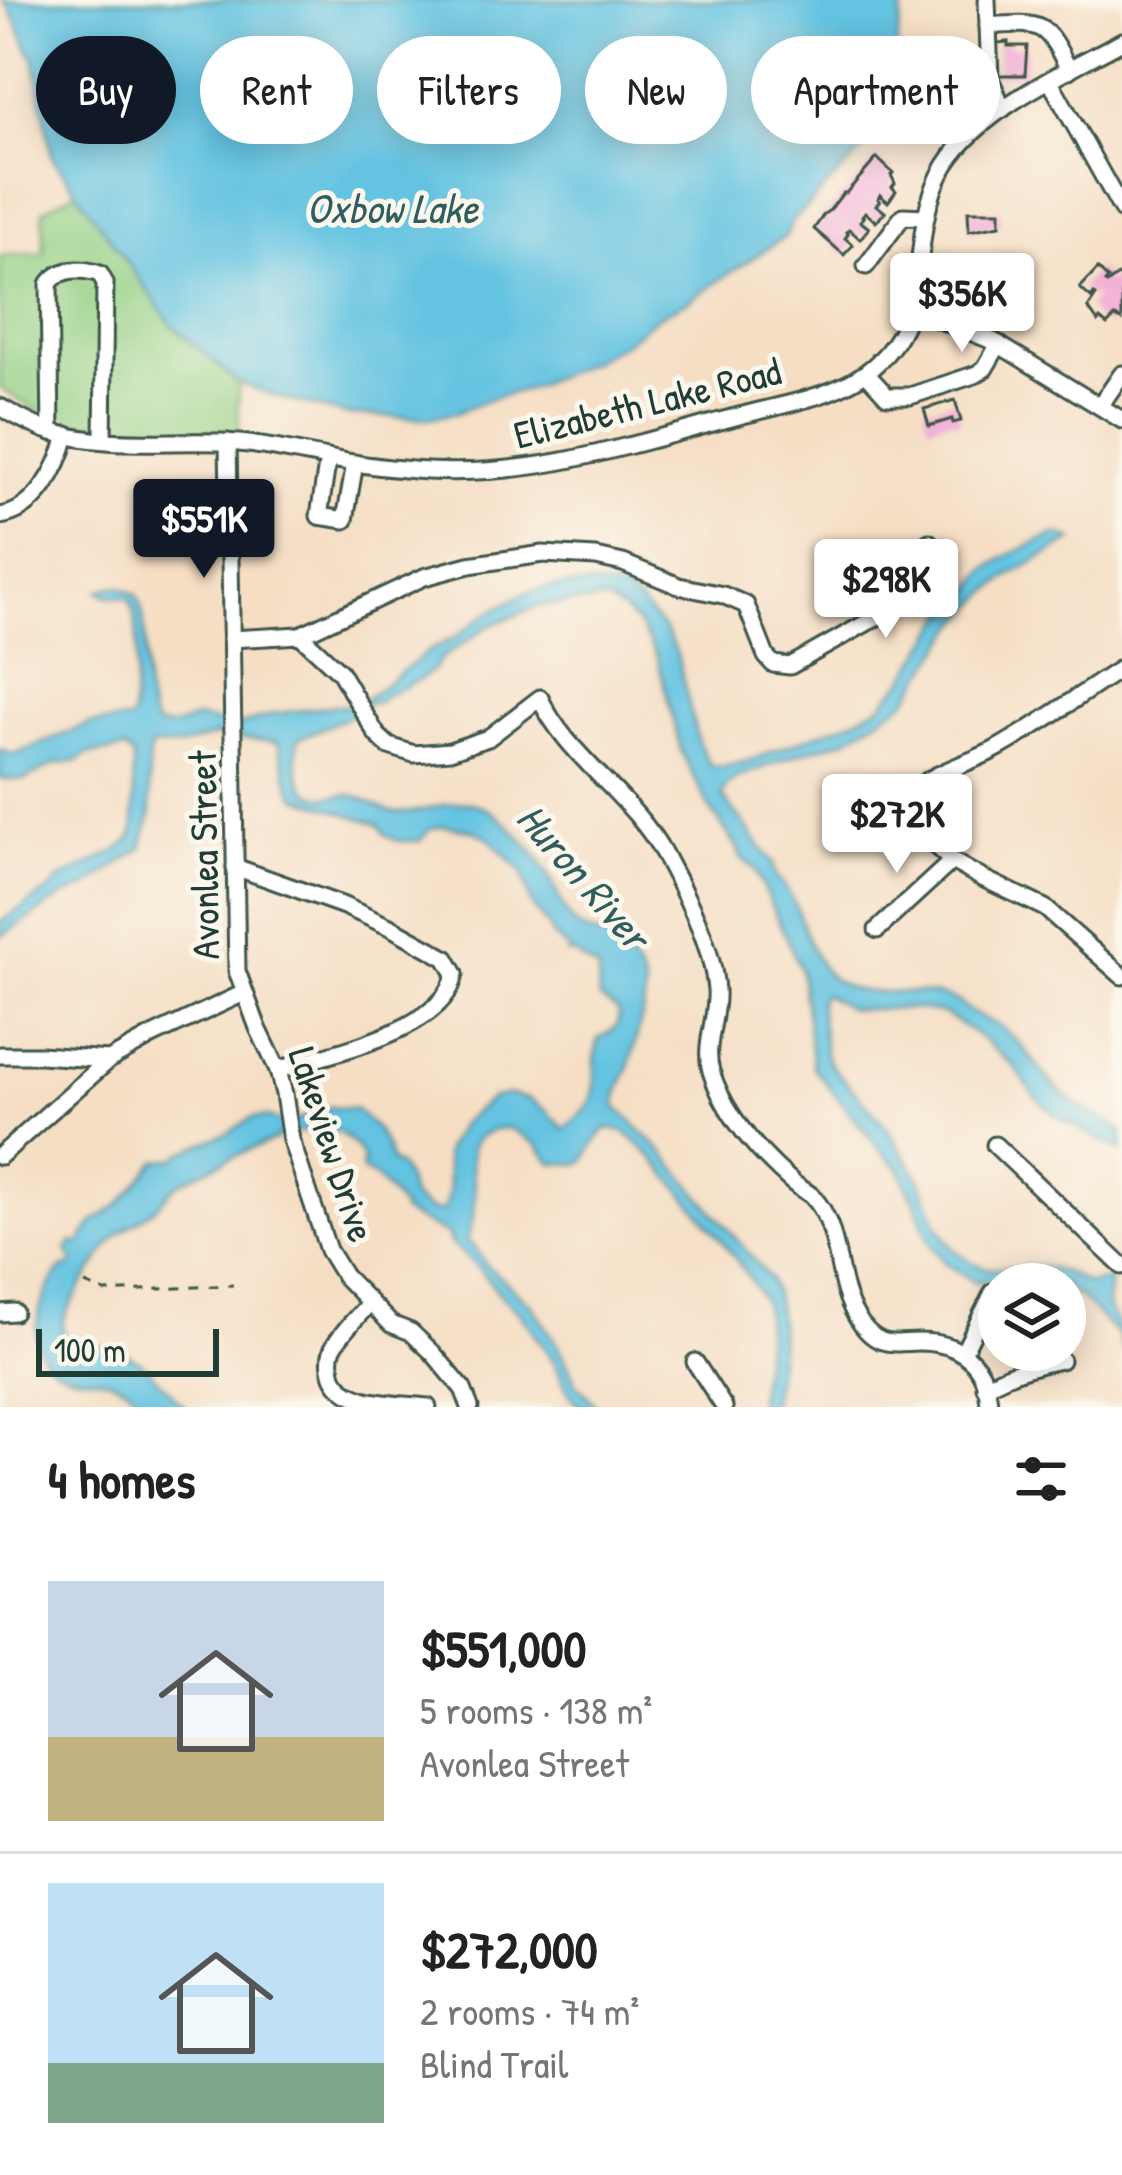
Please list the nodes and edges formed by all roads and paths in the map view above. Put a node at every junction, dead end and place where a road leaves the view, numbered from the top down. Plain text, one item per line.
1 (987, 0) edge
2 (988, 26) junction
3 (1122, 40) edge
4 (1070, 70) junction
5 (1050, 81) junction
6 (1003, 109) junction
7 (1122, 210) edge
8 (926, 217) junction
9 (866, 266) dead end
10 (912, 309) junction
11 (999, 344) junction
12 (866, 373) junction
13 (1122, 374) edge
14 (1100, 406) junction
15 (0, 407) edge
16 (1122, 420) edge
17 (59, 434) junction
18 (103, 440) junction
19 (228, 442) junction
20 (328, 458) junction
21 (355, 464) junction
22 (0, 516) edge
23 (929, 542) dead end
24 (300, 634) junction
25 (231, 639) junction
26 (1122, 668) edge
27 (952, 861) junction
28 (235, 868) junction
29 (877, 929) dead end
30 (1122, 976) edge
31 (244, 993) junction
32 (0, 1055) edge
33 (109, 1060) junction
34 (278, 1070) junction
35 (995, 1145) dead end
36 (0, 1156) edge
37 (1122, 1266) edge
38 (85, 1284) dead end
39 (233, 1285) dead end
40 (369, 1303) junction
41 (978, 1322) edge
42 (963, 1353) junction
43 (695, 1362) dead end
44 (1019, 1371) edge
45 (985, 1387) junction
46 (428, 1407) edge
47 (470, 1407) edge
48 (724, 1407) edge
49 (989, 1407) edge

1 - 2 street
2 - 4 street
2 - 6 street
3 - 4 street, Elizabeth Lake Road
4 - 5 street, Elizabeth Lake Road
5 - 6 street, Elizabeth Lake Road
5 - 7 street
6 - 8 street, Elizabeth Lake Road
8 - 9 street
8 - 10 street, Elizabeth Lake Road
10 - 11 street
10 - 12 street, Elizabeth Lake Road
11 - 12 street
11 - 14 street
12 - 21 street, Elizabeth Lake Road
13 - 14 street
14 - 16 street
15 - 17 street, Elizabeth Lake Road
17 - 18 street, Elizabeth Lake Road
17 - 18 street
17 - 22 street
18 - 19 street, Elizabeth Lake Road
19 - 20 street, Elizabeth Lake Road
19 - 25 street, Avonlea Street
20 - 21 street, Elizabeth Lake Road
20 - 21 street
23 - 24 street
24 - 25 street
24 - 42 street
25 - 28 street, Avonlea Street
26 - 27 street
27 - 29 street
27 - 30 street
28 - 31 street, Avonlea Street
28 - 34 street
31 - 33 street, Avonlea Street
31 - 34 street, Lakeview Drive
32 - 33 street
33 - 36 street, Avonlea Street
34 - 40 street, Lakeview Drive
35 - 37 street
38 - 39 path
40 - 46 street
40 - 47 street, Lakeview Drive
41 - 42 street
42 - 45 street
43 - 48 street
44 - 45 street
45 - 49 street

